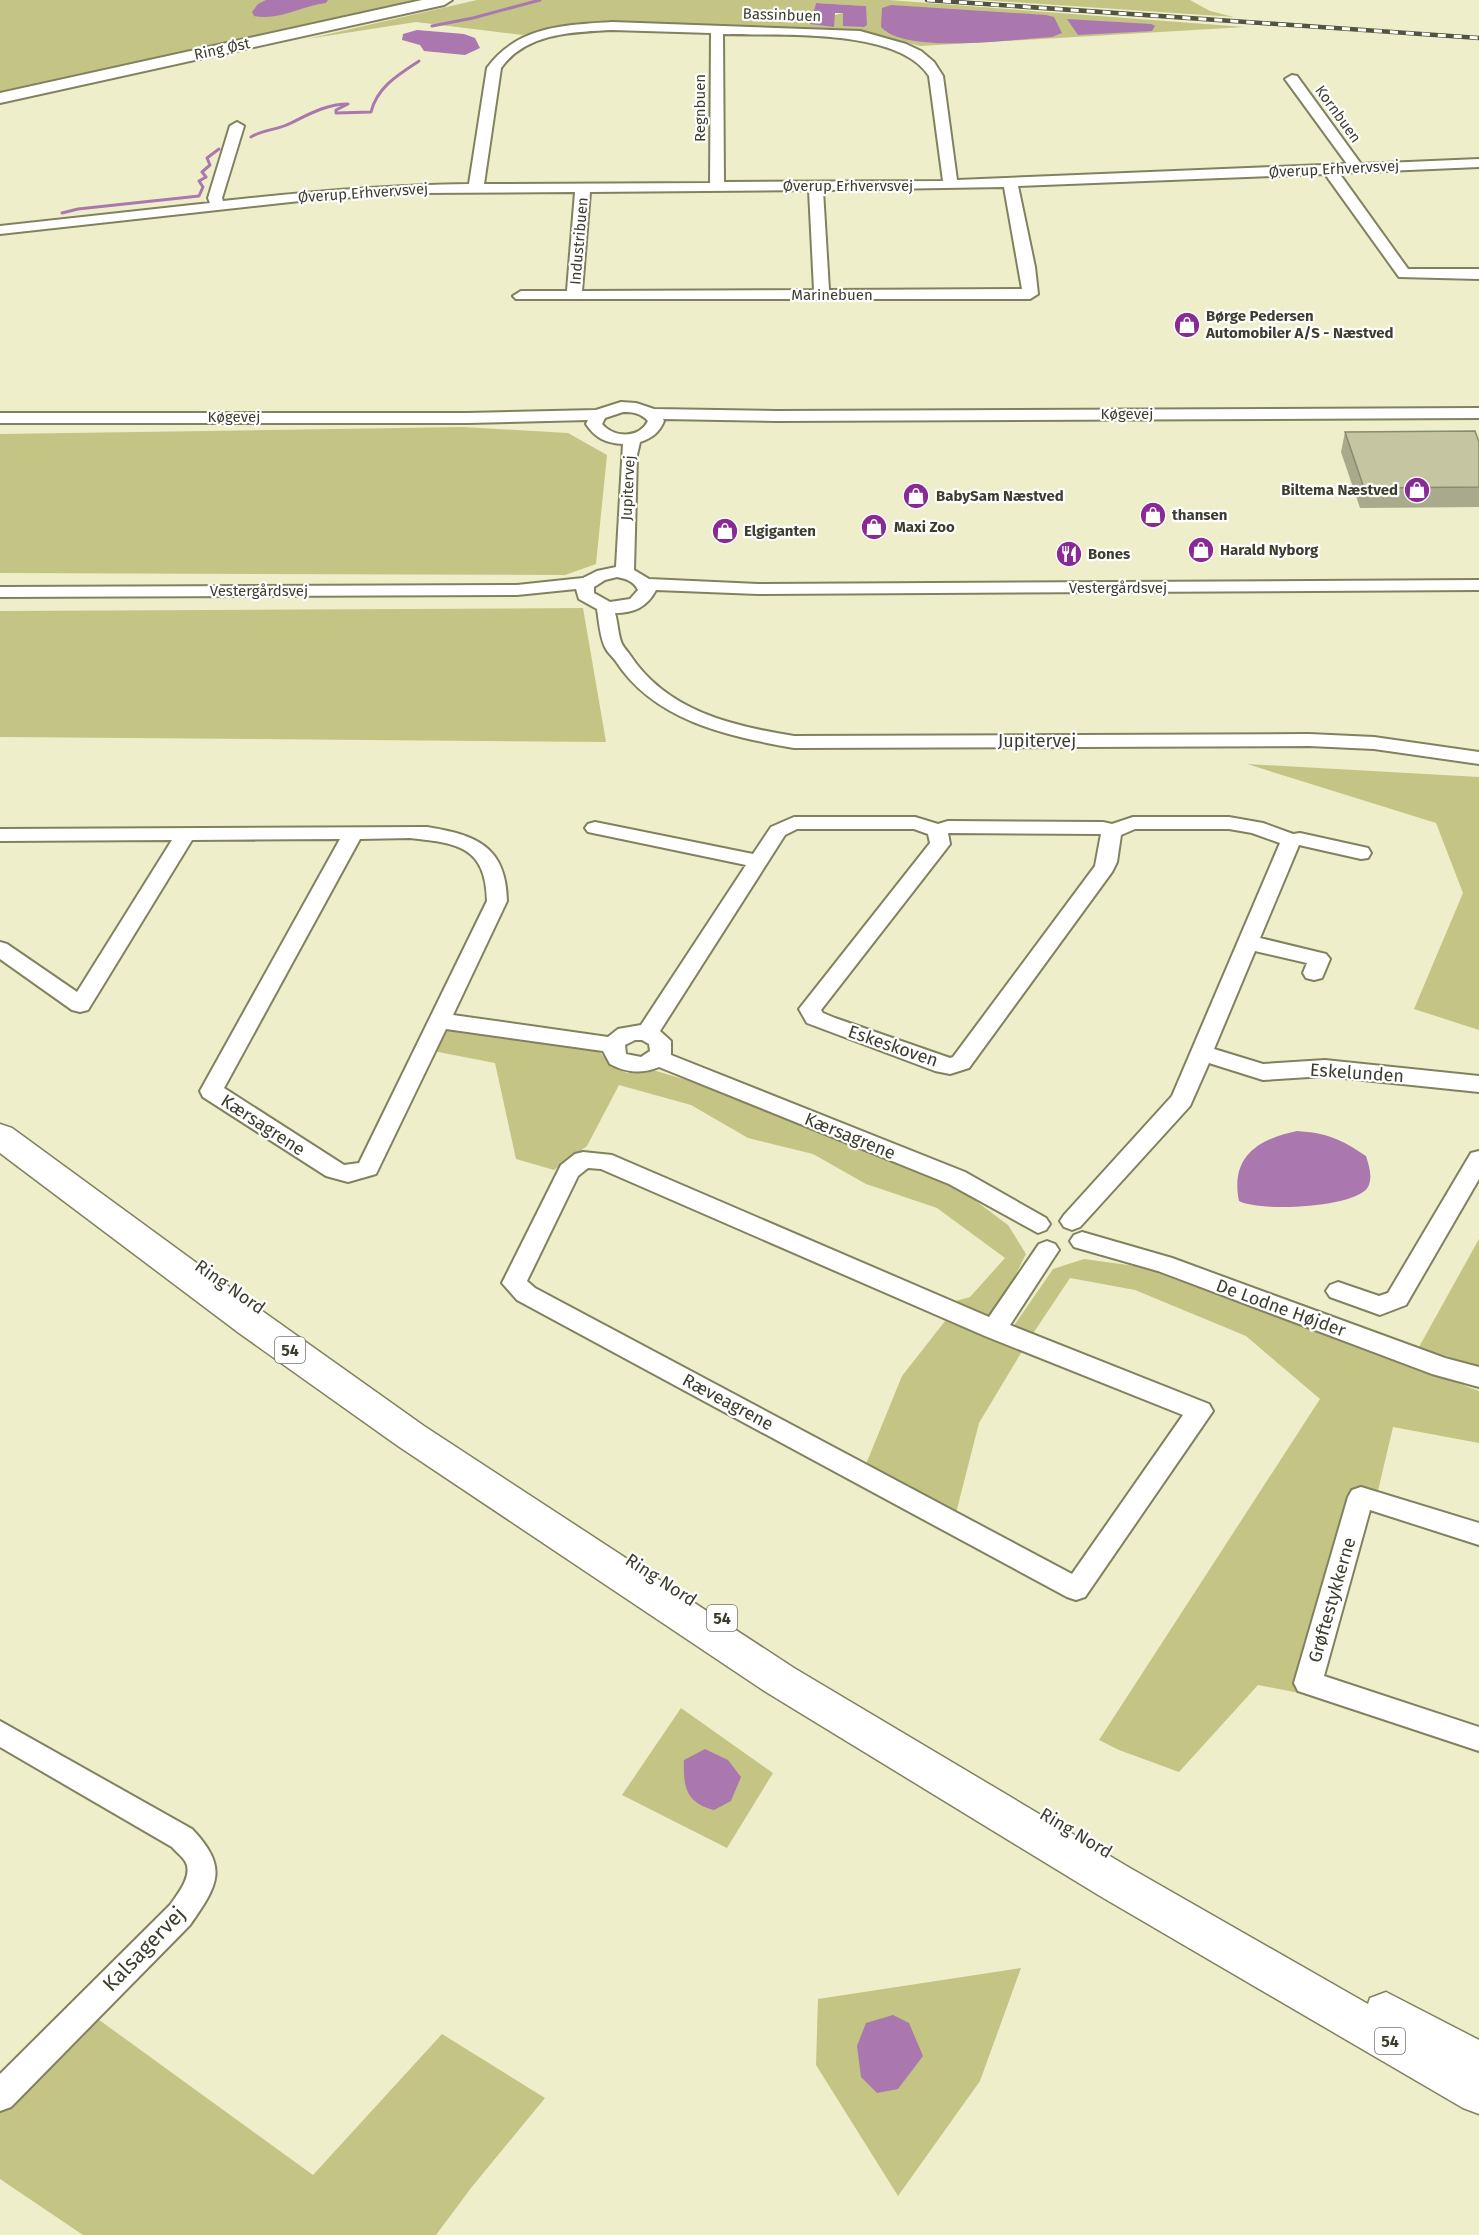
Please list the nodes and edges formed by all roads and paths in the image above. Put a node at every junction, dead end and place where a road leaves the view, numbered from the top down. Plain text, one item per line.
1 (444, 0) edge
2 (717, 30) junction
3 (1292, 79) dead end
4 (0, 98) edge
5 (237, 126) dead end
6 (1479, 163) edge
7 (1357, 168) junction
8 (1330, 170) junction
9 (1010, 183) junction
10 (951, 185) junction
11 (717, 186) junction
12 (816, 186) junction
13 (583, 187) junction
14 (476, 188) junction
15 (218, 206) junction
16 (0, 230) edge
17 (1479, 274) edge
18 (822, 295) junction
19 (521, 296) dead end
20 (574, 296) junction
21 (1479, 413) edge
22 (0, 418) edge
23 (596, 419) junction
24 (654, 420) junction
25 (624, 438) junction
26 (617, 573) junction
27 (1479, 585) edge
28 (586, 589) junction
29 (645, 590) junction
30 (0, 592) edge
31 (605, 607) junction
32 (624, 607) junction
33 (622, 654) junction
34 (1479, 758) edge
35 (596, 828) dead end
36 (937, 830) junction
37 (1112, 831) junction
38 (353, 833) junction
39 (186, 834) junction
40 (0, 835) edge
41 (1291, 840) junction
42 (1361, 853) dead end
43 (757, 861) junction
44 (1247, 942) junction
45 (0, 949) edge
46 (1319, 960) dead end
47 (440, 1021) junction
48 (647, 1033) junction
49 (614, 1045) junction
50 (1202, 1053) junction
51 (657, 1058) junction
52 (1479, 1084) edge
53 (0, 1119) edge
54 (0, 1136) edge
55 (1479, 1159) edge
56 (1038, 1224) junction
57 (1077, 1231) junction
58 (1047, 1250) junction
59 (1338, 1291) dead end
60 (994, 1329) junction
61 (1479, 1377) edge
62 (1479, 1534) edge
63 (0, 1733) edge
64 (1479, 1739) edge
65 (1479, 2064) edge
66 (1479, 2092) edge
67 (0, 2096) edge

1 - 4 main road, Ring Øst
2 - 10 street, Bassinbuen
2 - 11 street, Regnbuen
2 - 14 street, Bassinbuen
3 - 7 street, Kornbuen
5 - 15 street
6 - 7 street, Øverup Erhvervsvej
7 - 8 street, Øverup Erhvervsvej
8 - 9 street, Øverup Erhvervsvej
8 - 17 street
9 - 10 street, Øverup Erhvervsvej
9 - 18 street, Marinebuen
10 - 12 street, Øverup Erhvervsvej
11 - 12 street, Øverup Erhvervsvej
11 - 13 street, Øverup Erhvervsvej
12 - 18 street
13 - 14 street, Øverup Erhvervsvej
13 - 20 street, Industribuen
14 - 15 street, Øverup Erhvervsvej
15 - 16 street, Øverup Erhvervsvej
18 - 20 street, Marinebuen
19 - 20 street, Marinebuen
21 - 24 street, Køgevej
22 - 23 street, Køgevej
23 - 24 street
23 - 25 street
24 - 25 street
25 - 26 street, Jupitervej
26 - 28 street
26 - 29 street
27 - 29 street, Vestergårdsvej
28 - 30 street, Vestergårdsvej
28 - 31 street
29 - 32 street
31 - 32 street
31 - 33 street, Jupitervej
32 - 33 street
33 - 34 street, Jupitervej
35 - 43 street
36 - 37 street
36 - 37 street, Eskeskoven
36 - 43 street
37 - 41 street
38 - 39 street, Kærsagrene
38 - 47 street, Kærsagrene
38 - 47 street, Kærsagrene
39 - 40 street, Kærsagrene
39 - 45 street
41 - 42 street
41 - 44 street
43 - 48 street
44 - 46 street
44 - 50 street
47 - 49 street
48 - 49 street
48 - 51 street
49 - 51 street
50 - 52 street, Eskelunden
50 - 57 street
51 - 56 street, Kærsagrene
53 - 65 highway, Ring Nord / 54
54 - 66 highway, 54
55 - 59 street
56 - 57 street
56 - 58 street
57 - 58 street
57 - 61 street, De Lodne Højder
58 - 60 street
60 - 60 street, Ræveagrene
62 - 64 street, Grøftestykkerne
63 - 67 street, Kalsagervej

